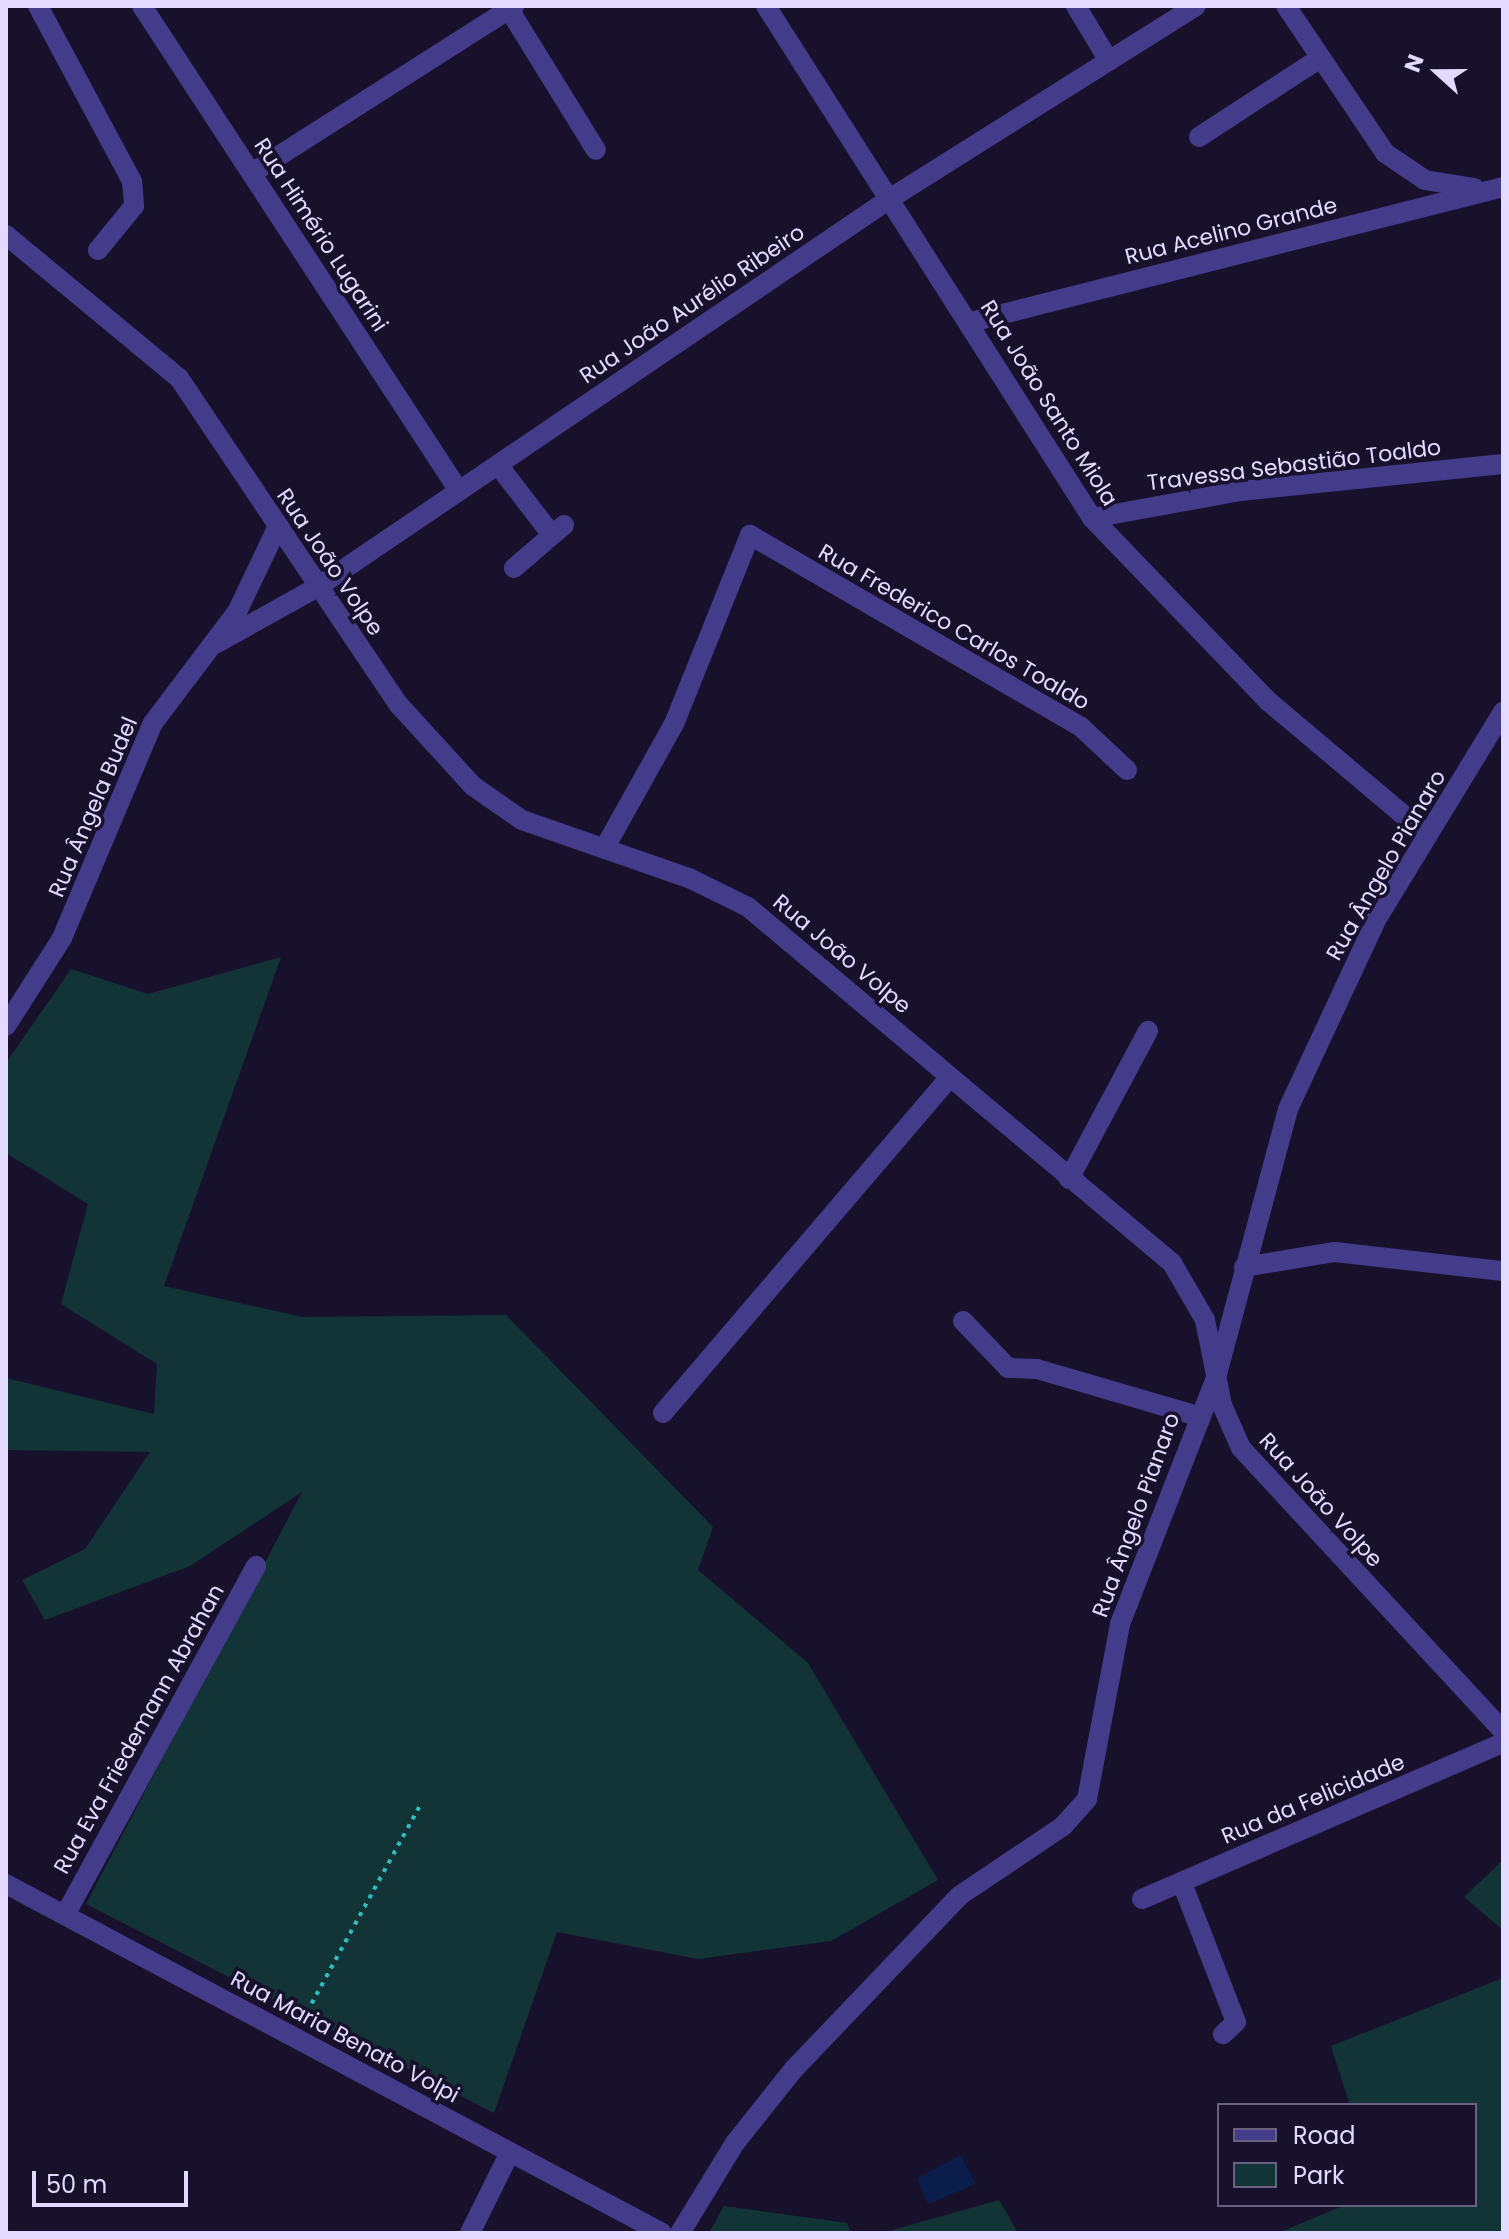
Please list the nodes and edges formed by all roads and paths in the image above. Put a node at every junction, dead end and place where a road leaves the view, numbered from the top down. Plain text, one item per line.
1 (38, 6) edge
2 (142, 6) edge
3 (766, 6) edge
4 (1076, 6) edge
5 (1196, 6) edge
6 (1286, 6) edge
7 (510, 7) edge
8 (1320, 58) junction
9 (1109, 61) junction
10 (1199, 137) dead end
11 (596, 150) dead end
12 (252, 173) junction
13 (1498, 188) edge
14 (891, 198) junction
15 (6, 235) edge
16 (98, 250) dead end
17 (971, 322) junction
18 (1503, 464) edge
19 (498, 465) junction
20 (459, 491) junction
21 (1092, 518) junction
22 (277, 528) junction
23 (514, 568) dead end
24 (316, 588) junction
25 (217, 643) junction
26 (1503, 712) edge
27 (1495, 746) edge
28 (1127, 770) dead end
29 (1427, 835) junction
30 (604, 849) junction
31 (13, 1005) edge
32 (6, 1026) edge
33 (1148, 1031) dead end
34 (948, 1079) junction
35 (1069, 1179) junction
36 (1244, 1267) junction
37 (1503, 1271) edge
38 (963, 1321) dead end
39 (1216, 1378) junction
40 (663, 1413) dead end
41 (1198, 1416) junction
42 (256, 1566) dead end
43 (1503, 1731) edge
44 (1503, 1743) edge
45 (419, 1807) dead end
46 (1182, 1883) junction
47 (6, 1884) edge
48 (1142, 1899) dead end
49 (65, 1915) junction
50 (1223, 2034) dead end
51 (294, 2037) junction
52 (510, 2152) junction
53 (470, 2233) edge
54 (662, 2233) edge
55 (680, 2233) edge

1 - 16 street
2 - 12 street, Rua Himério Lugarini
3 - 14 street, Rua João Santo Miola
4 - 9 street
5 - 9 street, Rua João Aurélio Ribeiro
6 - 8 street
7 - 11 street
7 - 12 street
8 - 10 street
8 - 13 street
9 - 14 street, Rua João Aurélio Ribeiro
12 - 20 street, Rua Himério Lugarini
13 - 17 street, Rua Acelino Grande
14 - 17 street, Rua João Santo Miola
14 - 19 street, Rua João Aurélio Ribeiro
15 - 22 street, Rua João Volpe
17 - 21 street, Rua João Santo Miola
18 - 21 street, Travessa Sebastião Toaldo
19 - 20 street, Rua João Aurélio Ribeiro
19 - 23 street
20 - 24 street, Rua João Aurélio Ribeiro
21 - 29 street, Rua João Santo Miola
22 - 24 street, Rua João Volpe
22 - 25 street, Rua Ângela Budel
24 - 25 street, Rua João Aurélio Ribeiro
24 - 30 street, Rua João Volpe
25 - 31 street, Rua Ângela Budel
26 - 27 street, Rua Ângelo Pianaro
27 - 29 street, Rua Ângelo Pianaro
28 - 30 street, Rua Frederico Carlos Toaldo
29 - 36 street, Rua Ângelo Pianaro
30 - 34 street, Rua João Volpe
31 - 32 street, Rua Ângela Budel
33 - 35 street
34 - 35 street, Rua João Volpe
34 - 40 street
35 - 39 street, Rua João Volpe
36 - 37 street
36 - 39 street, Rua Ângelo Pianaro
38 - 41 street
39 - 41 street, Rua Ângelo Pianaro
39 - 43 street, Rua João Volpe
41 - 55 street, Rua Ângelo Pianaro
42 - 49 street, Rua Eva Friedemann Abrahan
44 - 46 street, Rua da Felicidade
45 - 51 path
46 - 48 street, Rua da Felicidade
46 - 50 street
47 - 49 street, Rua Maria Benato Volpi
49 - 51 street, Rua Maria Benato Volpi
51 - 52 street, Rua Maria Benato Volpi
52 - 53 street
52 - 54 street, Rua Maria Benato Volpi

